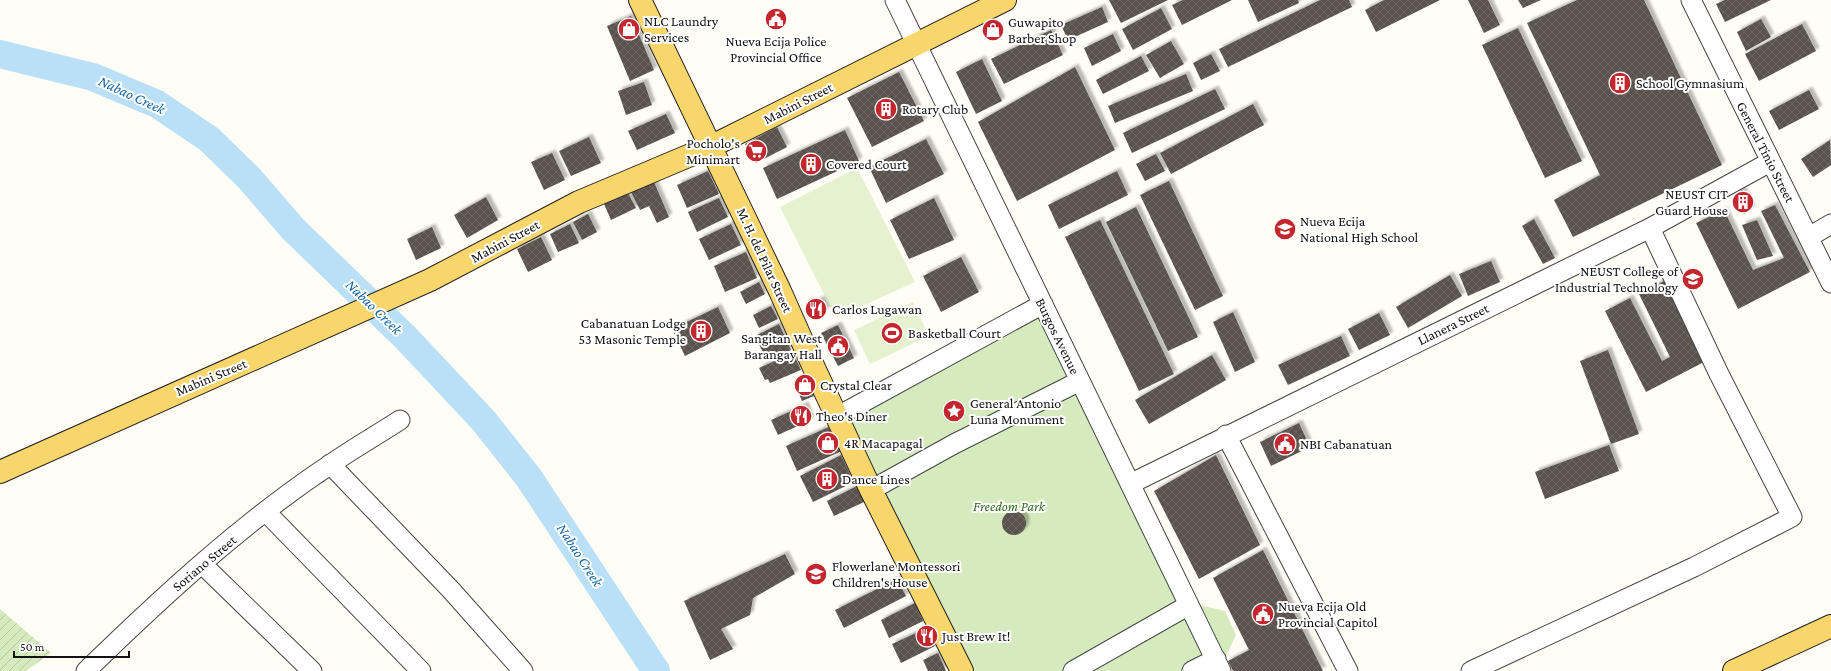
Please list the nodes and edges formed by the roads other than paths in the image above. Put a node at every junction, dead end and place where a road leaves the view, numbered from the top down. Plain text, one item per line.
1 (640, 0) edge
2 (895, 0) edge
3 (1005, 0) edge
4 (1691, 0) edge
5 (916, 44) junction
6 (712, 146) junction
7 (1770, 162) junction
8 (1831, 224) edge
9 (1650, 228) junction
10 (1809, 237) junction
11 (1831, 283) edge
12 (1043, 304) junction
13 (1080, 381) junction
14 (838, 416) junction
15 (400, 420) dead end
16 (1226, 435) junction
17 (330, 464) junction
18 (0, 472) edge
19 (1134, 482) dead end
20 (871, 490) junction
21 (266, 512) junction
22 (202, 564) junction
23 (1189, 605) junction
24 (1831, 626) edge
25 (1219, 665) edge
26 (1483, 669) edge
27 (86, 671) edge
28 (312, 671) edge
29 (421, 671) edge
30 (523, 671) edge
31 (962, 671) edge
32 (1072, 671) edge
33 (1192, 671) edge
34 (1348, 671) edge
35 (1734, 671) edge

1 - 6 main road, M. H. del Pilar Street
2 - 5 street, Burgos Avenue
3 - 5 main road, Mabini Street
4 - 7 street, General Tinio Street
5 - 6 main road, Mabini Street
5 - 12 street, Burgos Avenue
6 - 14 main road, M. H. del Pilar Street
6 - 18 main road, Mabini Street
7 - 9 street, Llanera Street
7 - 10 street, General Tinio Street
8 - 10 street
9 - 16 street, Llanera Street
9 - 26 street
10 - 11 street, General Tinio Street
12 - 13 street, Burgos Avenue
12 - 14 street
13 - 20 street
13 - 23 street, Burgos Avenue
14 - 20 main road, M. H. del Pilar Street
15 - 17 street, Soriano Street
16 - 19 street, Llanera Street
16 - 34 street
17 - 21 street, Soriano Street
17 - 30 street
20 - 31 main road, M. H. del Pilar Street
21 - 22 street, Soriano Street
21 - 29 street
22 - 27 street, Soriano Street
22 - 28 street
23 - 25 street, Burgos Avenue
23 - 32 street
24 - 35 main road
25 - 33 street

